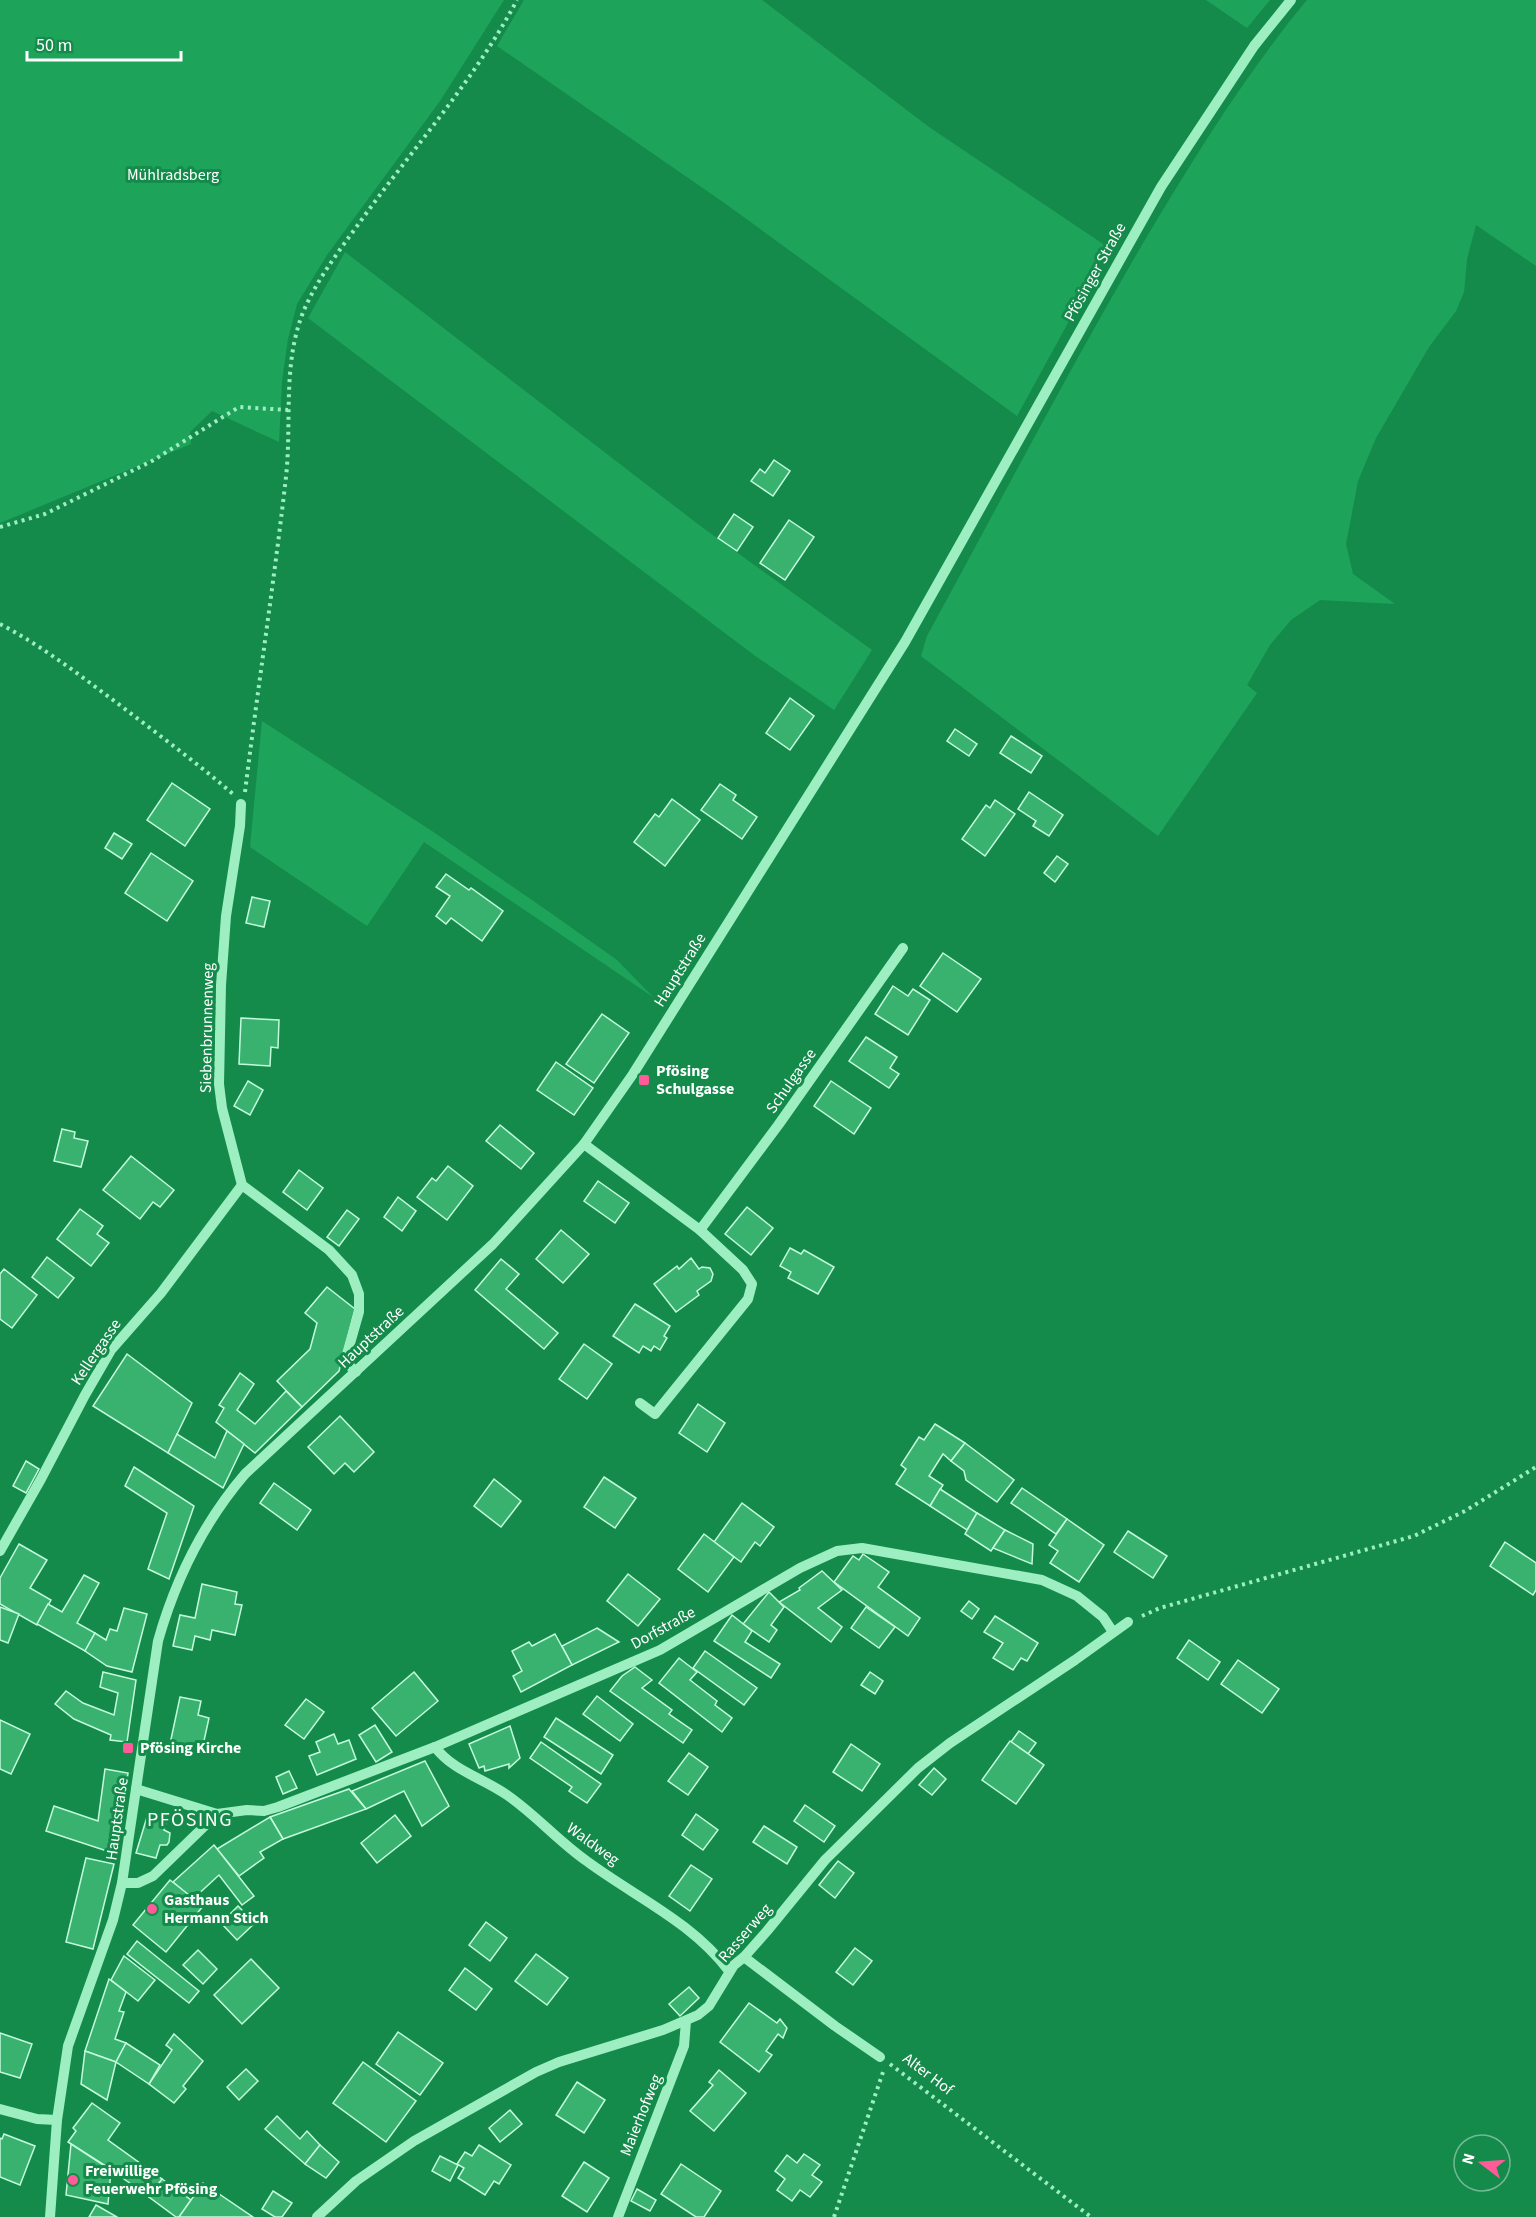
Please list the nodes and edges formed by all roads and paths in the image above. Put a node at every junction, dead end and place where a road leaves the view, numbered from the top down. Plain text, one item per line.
1 (517, 0) edge
2 (1291, 0) edge
3 (288, 410) junction
4 (0, 527) edge
5 (944, 571) joint
6 (0, 624) edge
7 (241, 804) junction
8 (903, 948) dead end
9 (585, 1144) junction
10 (242, 1185) junction
11 (700, 1230) junction
12 (356, 1372) junction
13 (640, 1403) dead end
14 (1536, 1467) edge
15 (0, 1551) edge
16 (1128, 1622) joint
17 (1113, 1632) junction
18 (435, 1747) junction
19 (136, 1789) junction
20 (217, 1814) junction
21 (122, 1883) junction
22 (744, 1957) junction
23 (729, 1971) junction
24 (686, 2021) junction
25 (880, 2057) junction
26 (0, 2109) edge
27 (57, 2120) junction
28 (50, 2217) edge
29 (317, 2217) edge
30 (618, 2217) edge
31 (834, 2217) edge
32 (1091, 2217) edge

1 - 3 path
2 - 5 street, Pfösinger Straße
3 - 4 path
3 - 7 path
5 - 9 street, Hauptstraße
6 - 7 path
7 - 10 street, Siebenbrunnenweg
8 - 11 street, Schulgasse
9 - 11 street
9 - 12 street, Hauptstraße
10 - 12 street
10 - 15 street, Kellergasse
11 - 13 street
12 - 19 street, Hauptstraße
14 - 16 path
16 - 17 street, Rasserweg
17 - 18 street, Dorfstraße
17 - 22 street, Rasserweg
18 - 20 street, Dorfstraße
18 - 23 street, Waldweg
19 - 20 street, Dorfstraße
19 - 21 street, Hauptstraße
20 - 21 street
21 - 27 street, Hauptstraße
22 - 23 street, Rasserweg
22 - 25 street, Alter Hof
23 - 24 street, Rasserweg
24 - 29 street, Rasserweg
24 - 30 street, Maierhofweg
25 - 31 path
25 - 32 path, Alter Hof
26 - 27 street
27 - 28 street, Hauptstraße

